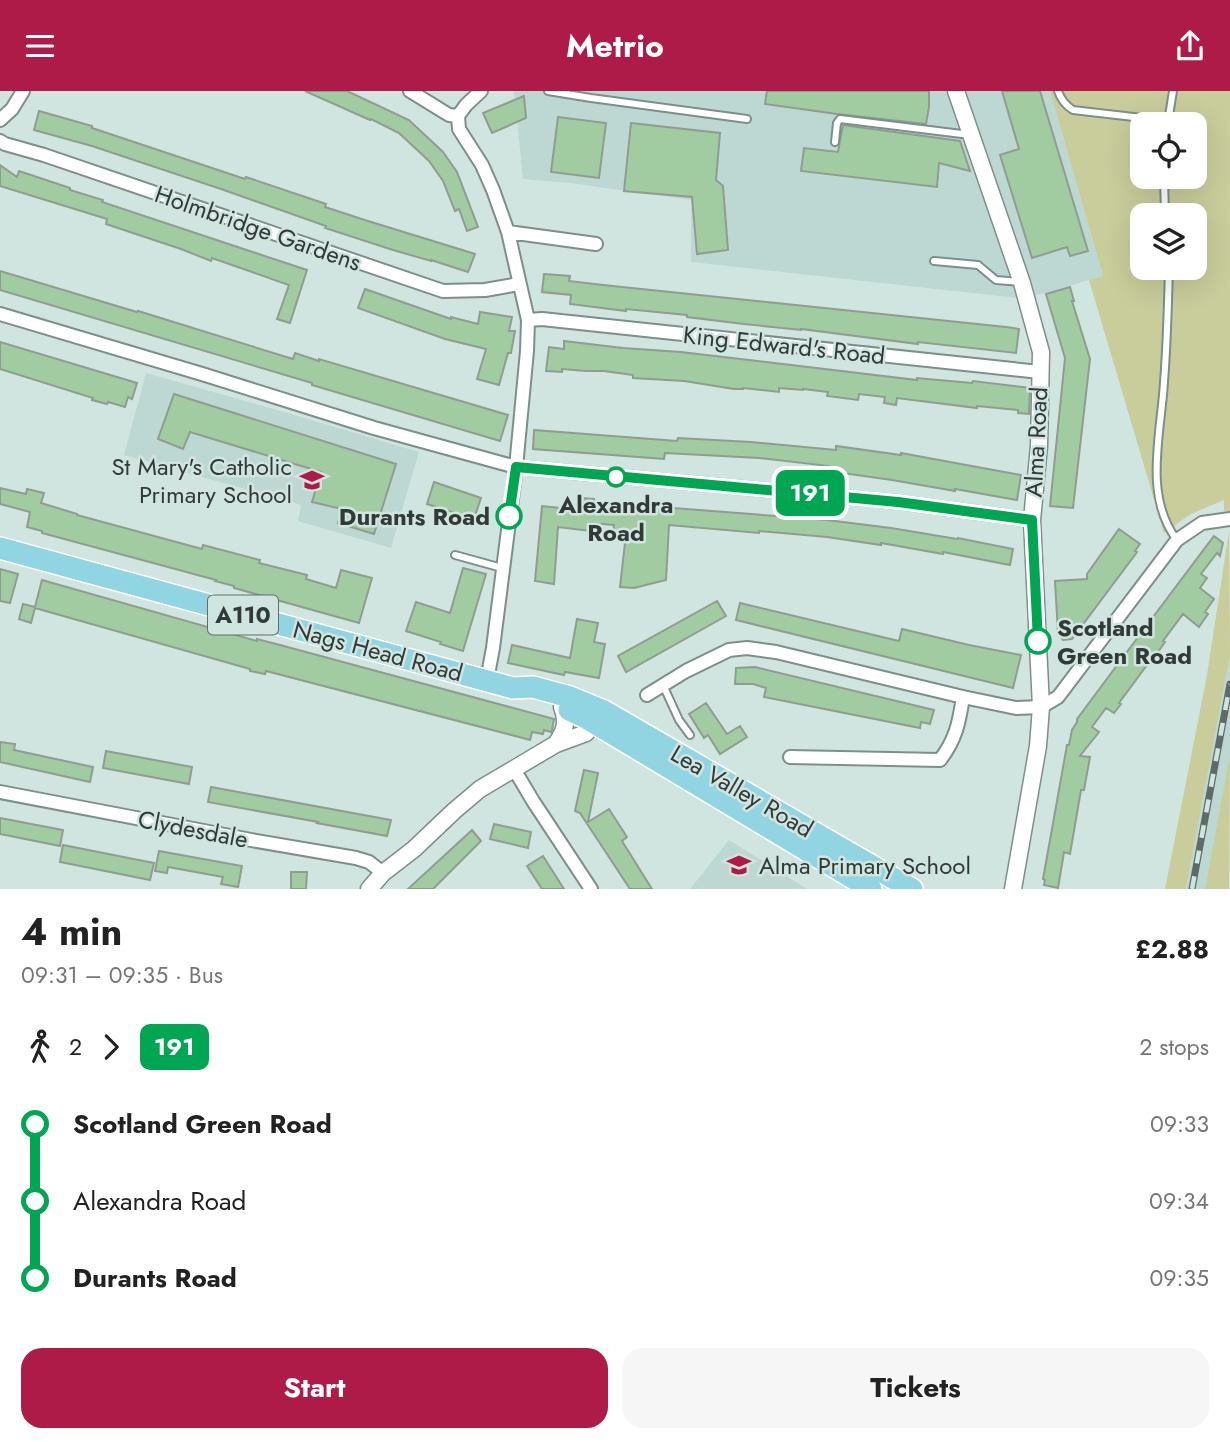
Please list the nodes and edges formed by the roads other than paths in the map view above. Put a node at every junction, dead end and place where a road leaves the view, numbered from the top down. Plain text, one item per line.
1 (23, 91) edge
2 (410, 91) edge
3 (481, 91) edge
4 (548, 91) edge
5 (956, 91) edge
6 (1058, 91) edge
7 (1173, 91) edge
8 (1170, 112) edge
9 (458, 116) junction
10 (1130, 118) edge
11 (747, 119) dead end
12 (0, 121) edge
13 (972, 135) junction
14 (0, 141) edge
15 (835, 142) dead end
16 (508, 232) junction
17 (596, 244) dead end
18 (934, 261) dead end
19 (1168, 280) edge
20 (1022, 282) junction
21 (519, 284) junction
22 (0, 314) edge
23 (528, 320) junction
24 (1040, 372) junction
25 (516, 467) junction
26 (1230, 519) edge
27 (1032, 520) junction
28 (1177, 540) junction
29 (0, 548) edge
30 (455, 555) dead end
31 (502, 568) junction
32 (487, 680) junction
33 (663, 685) junction
34 (513, 688) joint
35 (647, 695) dead end
36 (963, 697) junction
37 (566, 702) junction
38 (1041, 707) junction
39 (594, 724) junction
40 (690, 735) dead end
41 (556, 744) junction
42 (790, 757) dead end
43 (514, 769) junction
44 (0, 792) edge
45 (383, 873) junction
46 (369, 889) edge
47 (591, 889) edge
48 (871, 889) edge
49 (912, 889) edge
50 (1013, 889) edge

1 - 12 street
2 - 9 street
3 - 9 street
4 - 11 lane
5 - 13 street, Alma Road
6 - 10 lane
7 - 8 lane
9 - 16 street
13 - 15 lane
13 - 20 street, Alma Road
14 - 21 street, Holmbridge Gardens
16 - 17 street
16 - 21 street
18 - 20 lane
19 - 28 lane
20 - 24 street, Alma Road
21 - 23 street
22 - 25 street
23 - 24 street, King Edward's Road
23 - 25 street
24 - 27 street, Alma Road
25 - 27 street
25 - 31 street
26 - 28 street
27 - 38 street, Alma Road
28 - 38 street
29 - 32 main road, Nags Head Road / A110
30 - 31 lane
31 - 32 street
32 - 34 main road, Nags Head Road / A110
33 - 35 street
33 - 36 street
33 - 40 lane
34 - 37 main road, Lea Valley Road / A110
36 - 38 street
36 - 42 street
37 - 39 main road, Lea Valley Road
37 - 41 street
37 - 49 main road, Lea Valley Road / A110
38 - 50 street, Alma Road
39 - 41 street
39 - 48 main road, Lea Valley Road
41 - 43 street
43 - 45 street
43 - 47 street
44 - 45 street, Clydesdale
45 - 46 street

